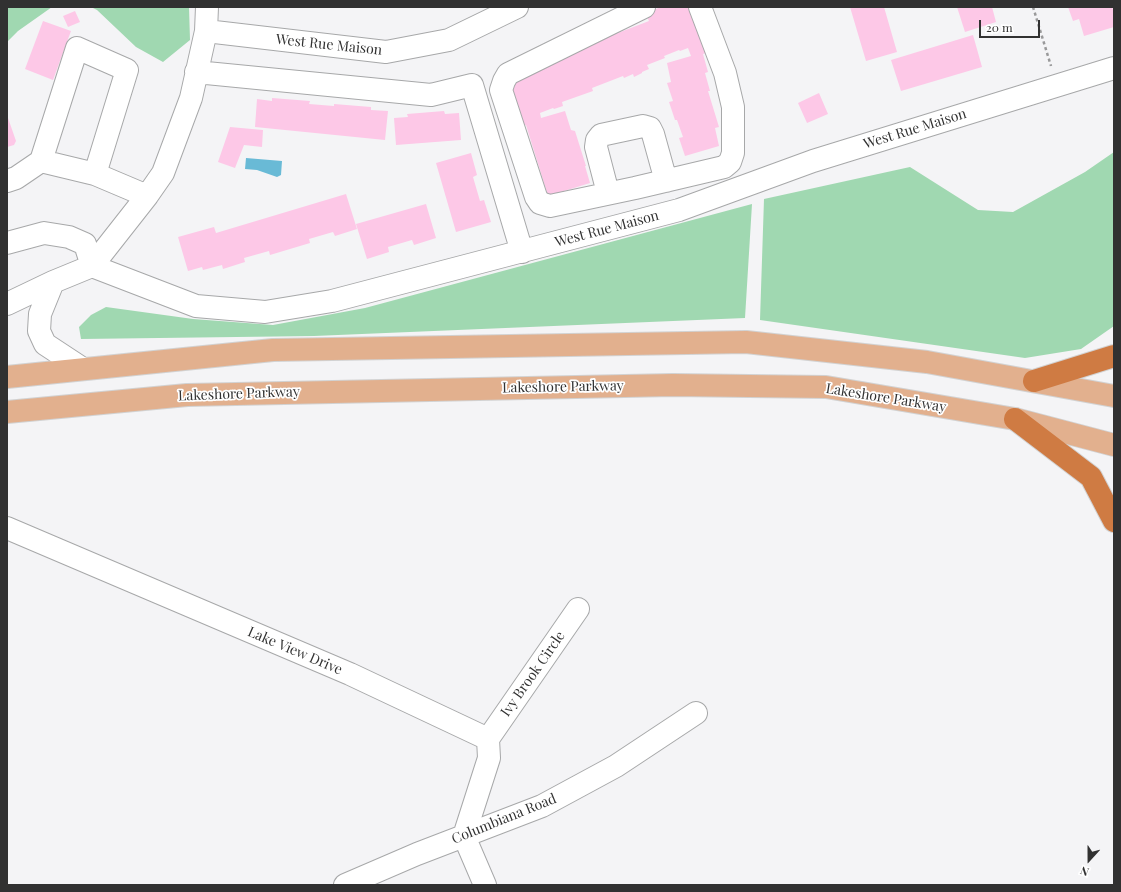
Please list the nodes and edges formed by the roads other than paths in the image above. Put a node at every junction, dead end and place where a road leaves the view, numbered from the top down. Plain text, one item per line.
1 (207, 7) edge
2 (517, 7) edge
3 (644, 7) edge
4 (700, 7) edge
5 (206, 31) junction
6 (1114, 68) edge
7 (196, 72) junction
8 (41, 161) junction
9 (95, 174) junction
10 (7, 181) edge
11 (666, 181) junction
12 (636, 188) junction
13 (608, 193) junction
14 (147, 196) junction
15 (642, 220) junction
16 (7, 243) edge
17 (522, 252) junction
18 (92, 266) junction
19 (53, 282) junction
20 (7, 304) edge
21 (1114, 356) edge
22 (83, 369) junction
23 (7, 377) edge
24 (1034, 382) junction
25 (1114, 396) edge
26 (7, 412) edge
27 (1015, 419) junction
28 (1114, 445) edge
29 (1114, 521) edge
30 (7, 528) edge
31 (578, 609) dead end
32 (696, 713) dead end
33 (488, 739) junction
34 (464, 836) junction
35 (345, 885) edge
36 (485, 885) edge

1 - 5 street
2 - 5 street, West Rue Maison
3 - 13 street
4 - 11 street
5 - 7 street
6 - 15 street, West Rue Maison
7 - 14 street
7 - 17 street
8 - 9 street
8 - 9 street
8 - 10 street
9 - 14 street
11 - 12 street
11 - 13 street
12 - 13 street
12 - 15 street
14 - 18 street
15 - 17 street, West Rue Maison
16 - 18 street
17 - 18 street, West Rue Maison
18 - 19 street
19 - 20 street
19 - 22 street
21 - 24 highway
22 - 23 main road
22 - 24 main road
24 - 25 main road
26 - 27 main road, Lakeshore Parkway
27 - 28 main road, Lakeshore Parkway
27 - 29 highway
30 - 33 street, Lake View Drive
31 - 33 street, Ivy Brook Circle
32 - 34 street, Columbiana Road
33 - 34 street
34 - 35 street, Columbiana Road
34 - 36 street

